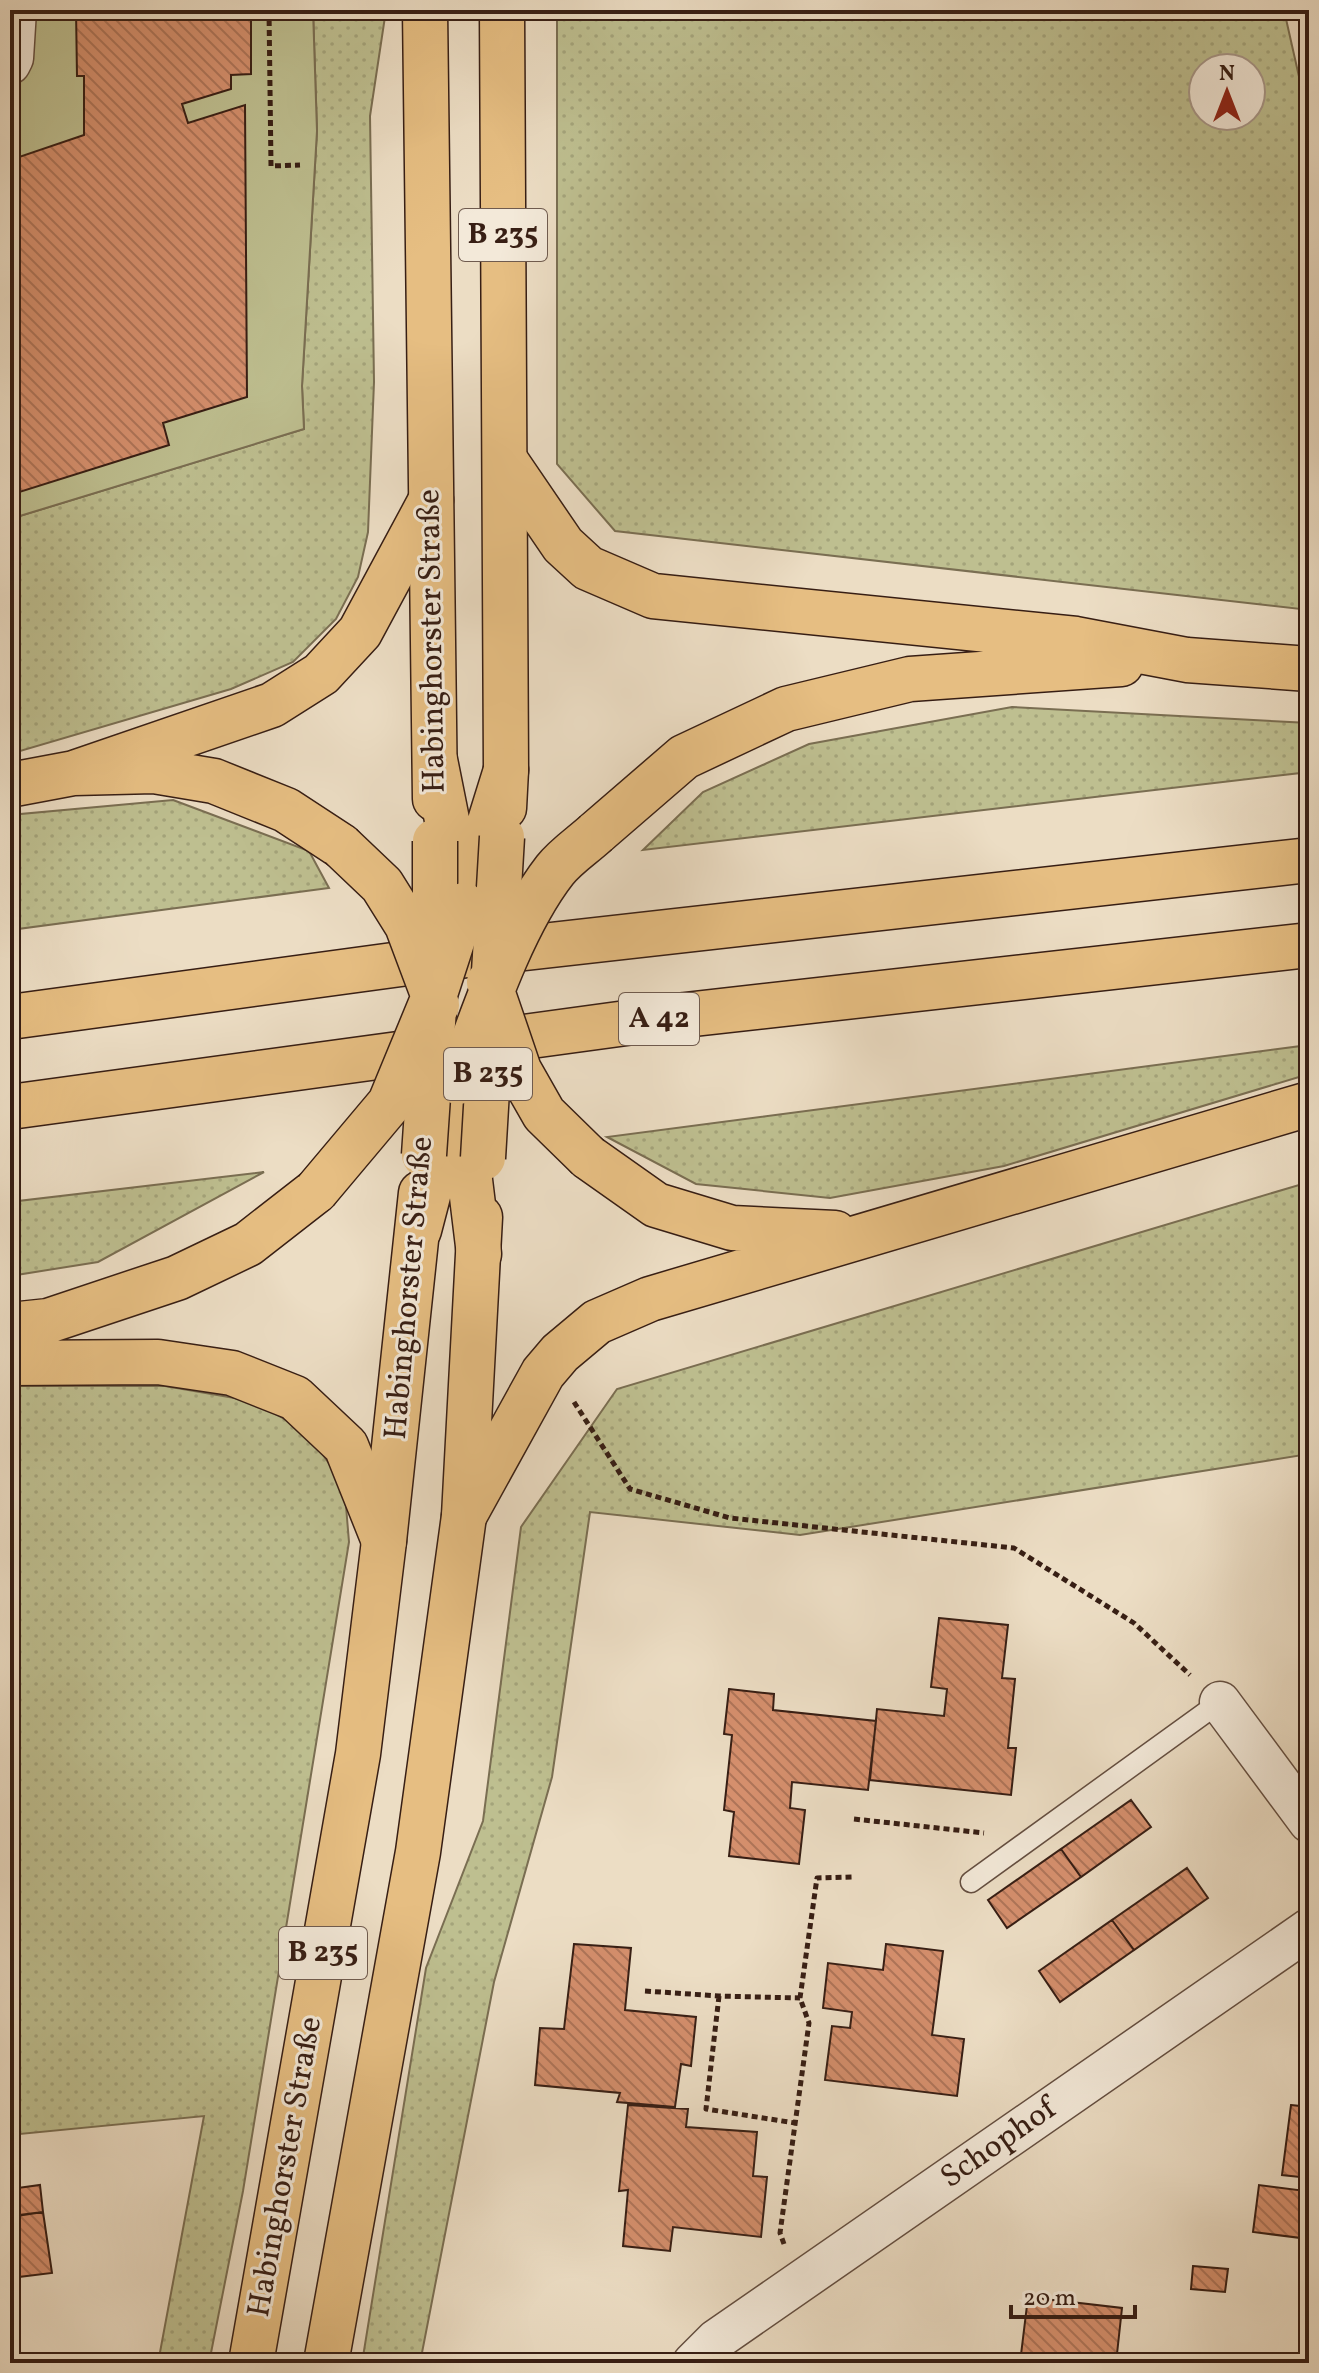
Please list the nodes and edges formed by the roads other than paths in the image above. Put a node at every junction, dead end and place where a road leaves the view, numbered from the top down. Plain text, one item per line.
1 (16, 10) edge
2 (425, 10) edge
3 (502, 10) edge
4 (10, 64) edge
5 (505, 460) junction
6 (431, 500) junction
7 (1187, 660) junction
8 (1309, 669) edge
9 (74, 773) junction
10 (10, 785) edge
11 (468, 839) junction
12 (1309, 860) edge
13 (464, 905) junction
14 (1309, 945) edge
15 (492, 991) junction
16 (435, 994) junction
17 (10, 1017) edge
18 (458, 1082) junction
19 (1309, 1104) edge
20 (10, 1107) edge
21 (453, 1156) junction
22 (870, 1235) junction
23 (10, 1325) edge
24 (10, 1363) edge
25 (464, 1516) junction
26 (384, 1541) junction
27 (1220, 1702) joint
28 (1309, 1822) edge
29 (971, 1882) dead end
30 (1309, 1929) edge
31 (251, 2363) edge
32 (326, 2363) edge
33 (693, 2363) edge

1 - 4 street
2 - 6 main road, Habinghorster Straße / B 235
3 - 5 main road, Habinghorster Straße / B 235
5 - 7 main road
5 - 11 main road, Habinghorster Straße / B 235
6 - 9 main road
6 - 11 main road, Habinghorster Straße / B 235
7 - 8 main road
7 - 15 main road, bridge
9 - 10 main road
9 - 16 main road, bridge
11 - 13 main road
11 - 15 main road, Habinghorster Straße / B 235, bridge
11 - 16 main road, Habinghorster Straße / B 235, bridge
12 - 17 main road
13 - 15 main road, bridge
13 - 16 main road, bridge
14 - 20 main road, A 42
15 - 18 main road, bridge
15 - 21 main road, Habinghorster Straße / B 235, bridge
15 - 22 main road, bridge
16 - 18 main road, bridge
16 - 21 main road, Habinghorster Straße / B 235, bridge
16 - 23 main road, bridge
18 - 21 main road
19 - 22 main road
21 - 25 main road, Habinghorster Straße / B 235
21 - 26 main road, Habinghorster Straße / B 235
22 - 25 main road
24 - 26 main road
25 - 32 main road, Habinghorster Straße / B 235
26 - 31 main road, Habinghorster Straße / B 235
27 - 28 street
27 - 29 lane
30 - 33 street, Schophof

